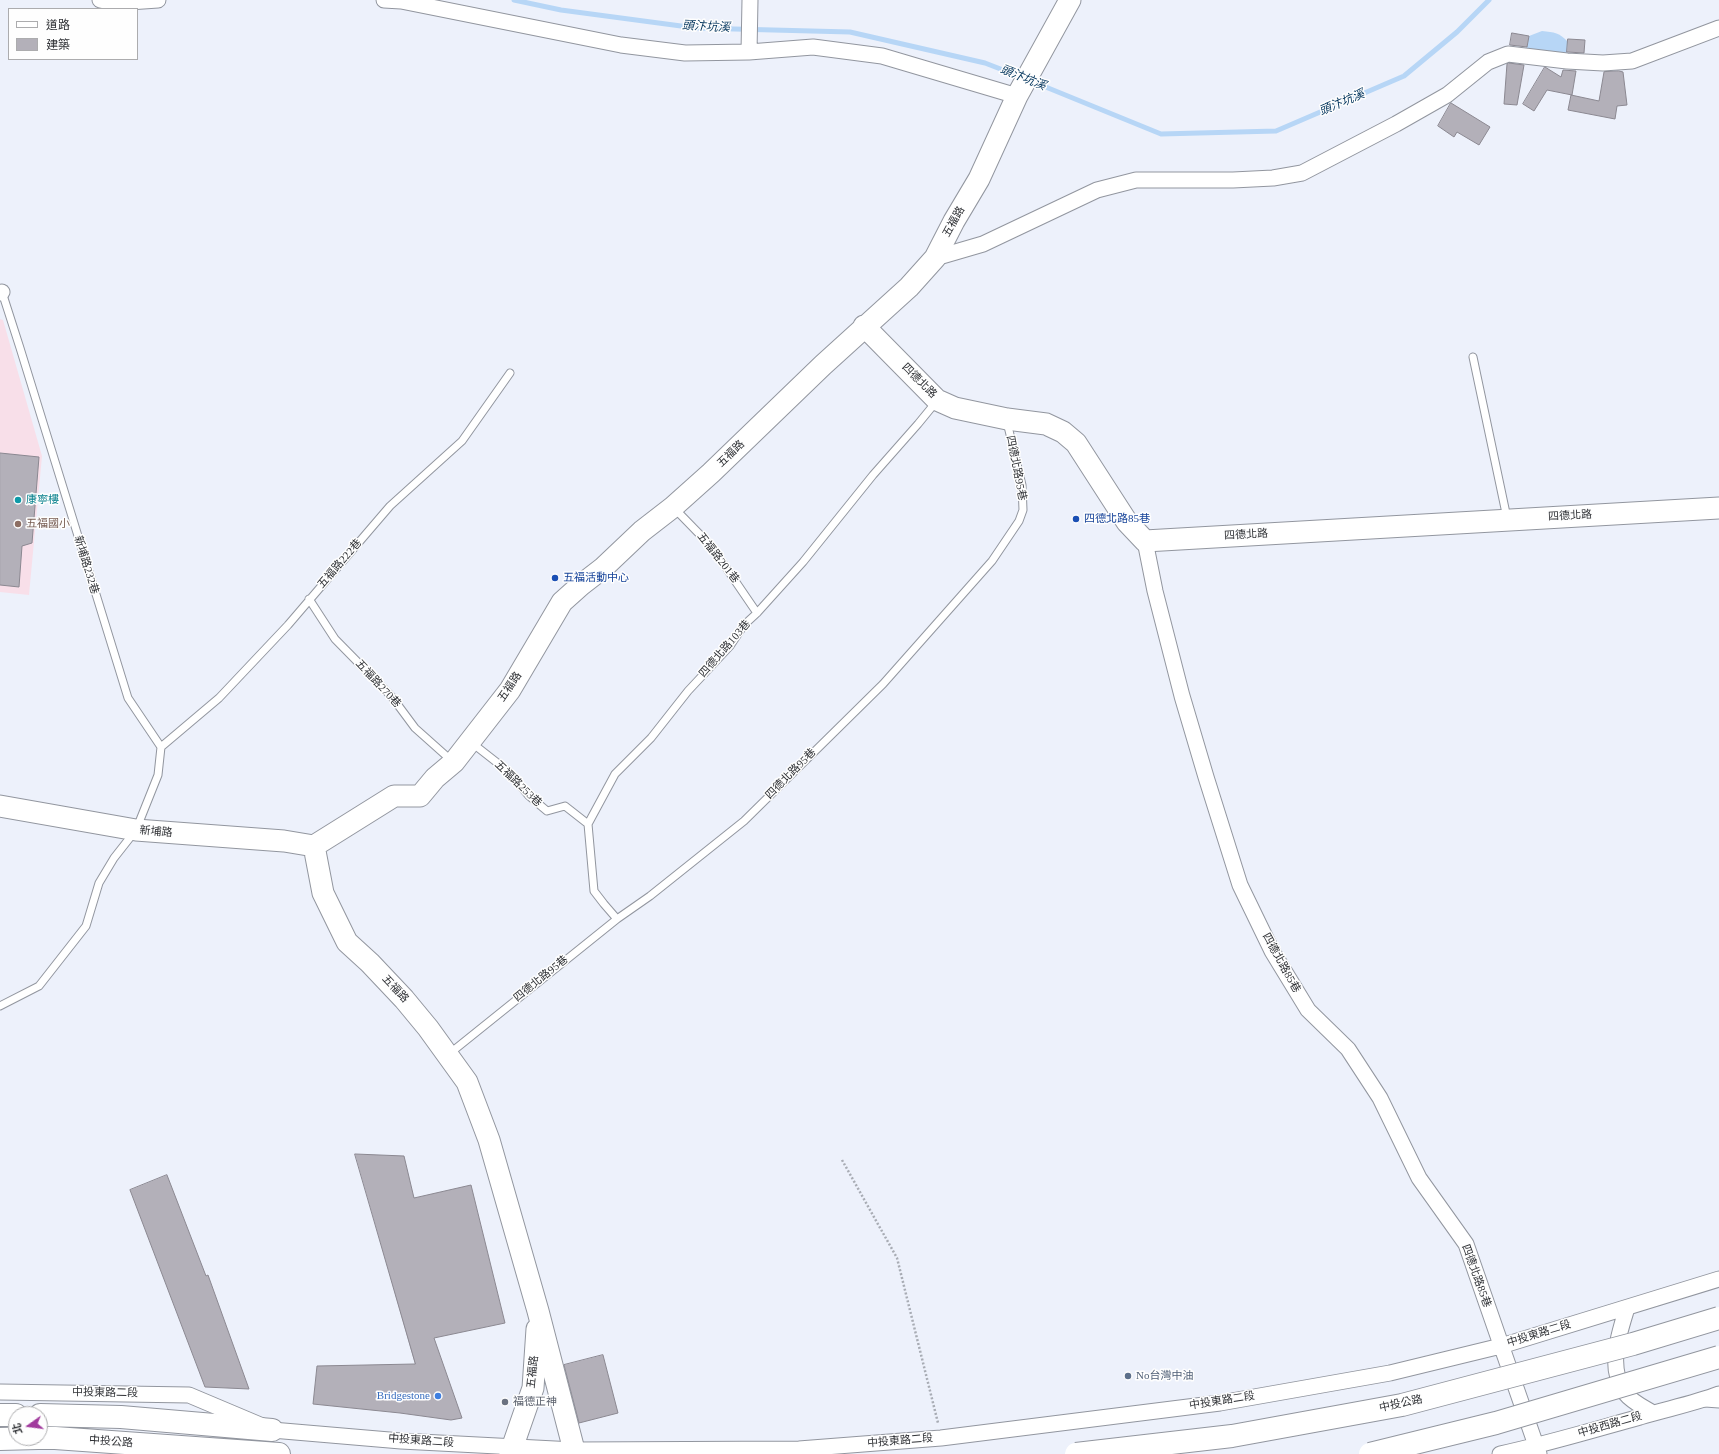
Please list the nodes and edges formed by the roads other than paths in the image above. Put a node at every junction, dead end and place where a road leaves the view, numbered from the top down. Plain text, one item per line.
1 (100, 0) edge
2 (158, 0) edge
3 (384, 0) edge
4 (750, 0) edge
5 (1070, 0) edge
6 (1719, 28) edge
7 (749, 52) junction
8 (1017, 96) junction
9 (935, 258) junction
10 (1, 293) edge
11 (864, 326) junction
12 (1473, 357) dead end
13 (510, 373) dead end
14 (937, 400) junction
15 (1006, 419) junction
16 (673, 508) junction
17 (1719, 508) edge
18 (1508, 520) junction
19 (1145, 541) junction
20 (309, 599) junction
21 (758, 613) junction
22 (470, 741) junction
23 (161, 747) junction
24 (454, 762) junction
25 (0, 806) edge
26 (588, 824) junction
27 (136, 830) junction
28 (314, 846) junction
29 (617, 919) junction
30 (0, 1006) edge
31 (447, 1056) junction
32 (1719, 1279) edge
33 (1626, 1308) junction
34 (538, 1310) junction
35 (1719, 1318) edge
36 (1501, 1346) junction
37 (1719, 1357) edge
38 (0, 1392) edge
39 (1719, 1394) edge
40 (1697, 1403) junction
41 (1719, 1404) edge
42 (1653, 1413) junction
43 (48, 1415) edge
44 (272, 1430) junction
45 (48, 1438) edge
46 (512, 1450) edge
47 (1538, 1450) edge
48 (574, 1452) edge
49 (279, 1454) edge
50 (1076, 1454) edge
51 (1370, 1454) edge
52 (1500, 1454) edge

1 - 2 street
3 - 7 street
4 - 7 street
5 - 8 street, 五福路
6 - 9 street
7 - 8 street
8 - 9 street, 五福路
9 - 11 street, 五福路
10 - 23 lane, 新埔路232巷
11 - 14 street, 四德北路
11 - 16 street, 五福路
12 - 18 lane
13 - 20 lane, 五福路222巷
14 - 15 street, 四德北路
14 - 21 lane, 四德北路103巷
15 - 19 street, 四德北路
15 - 29 lane, 四德北路95巷
16 - 21 lane, 五福路201巷
16 - 22 street, 五福路
17 - 18 street, 四德北路
18 - 19 street, 四德北路
19 - 36 street, 四德北路85巷
20 - 23 lane, 五福路222巷
20 - 24 lane, 五福路270巷
21 - 26 lane, 四德北路103巷
22 - 24 street, 五福路
22 - 26 lane, 五福路253巷
23 - 27 lane
24 - 28 street, 五福路
25 - 27 street, 新埔路
26 - 29 lane
27 - 28 street, 新埔路
27 - 30 lane
28 - 31 street, 五福路
29 - 31 lane, 四德北路95巷
31 - 34 street, 五福路
32 - 33 street, 中投東路二段
33 - 36 street, 中投東路二段
33 - 42 street
34 - 46 street, 五福路
34 - 48 street, 五福路
35 - 50 main road, 中投公路, bridge
36 - 47 street, 四德北路85巷
36 - 48 street, 中投東路二段
37 - 51 main road, bridge
38 - 44 street, 中投東路二段
39 - 40 street, 中投西路二段
40 - 41 lane
40 - 42 street, 中投西路二段
42 - 47 street, 中投西路二段
43 - 44 main road
44 - 46 street, 中投東路二段
45 - 49 main road, 中投公路
46 - 48 street, 中投東路二段
47 - 52 street, 中投西路二段

